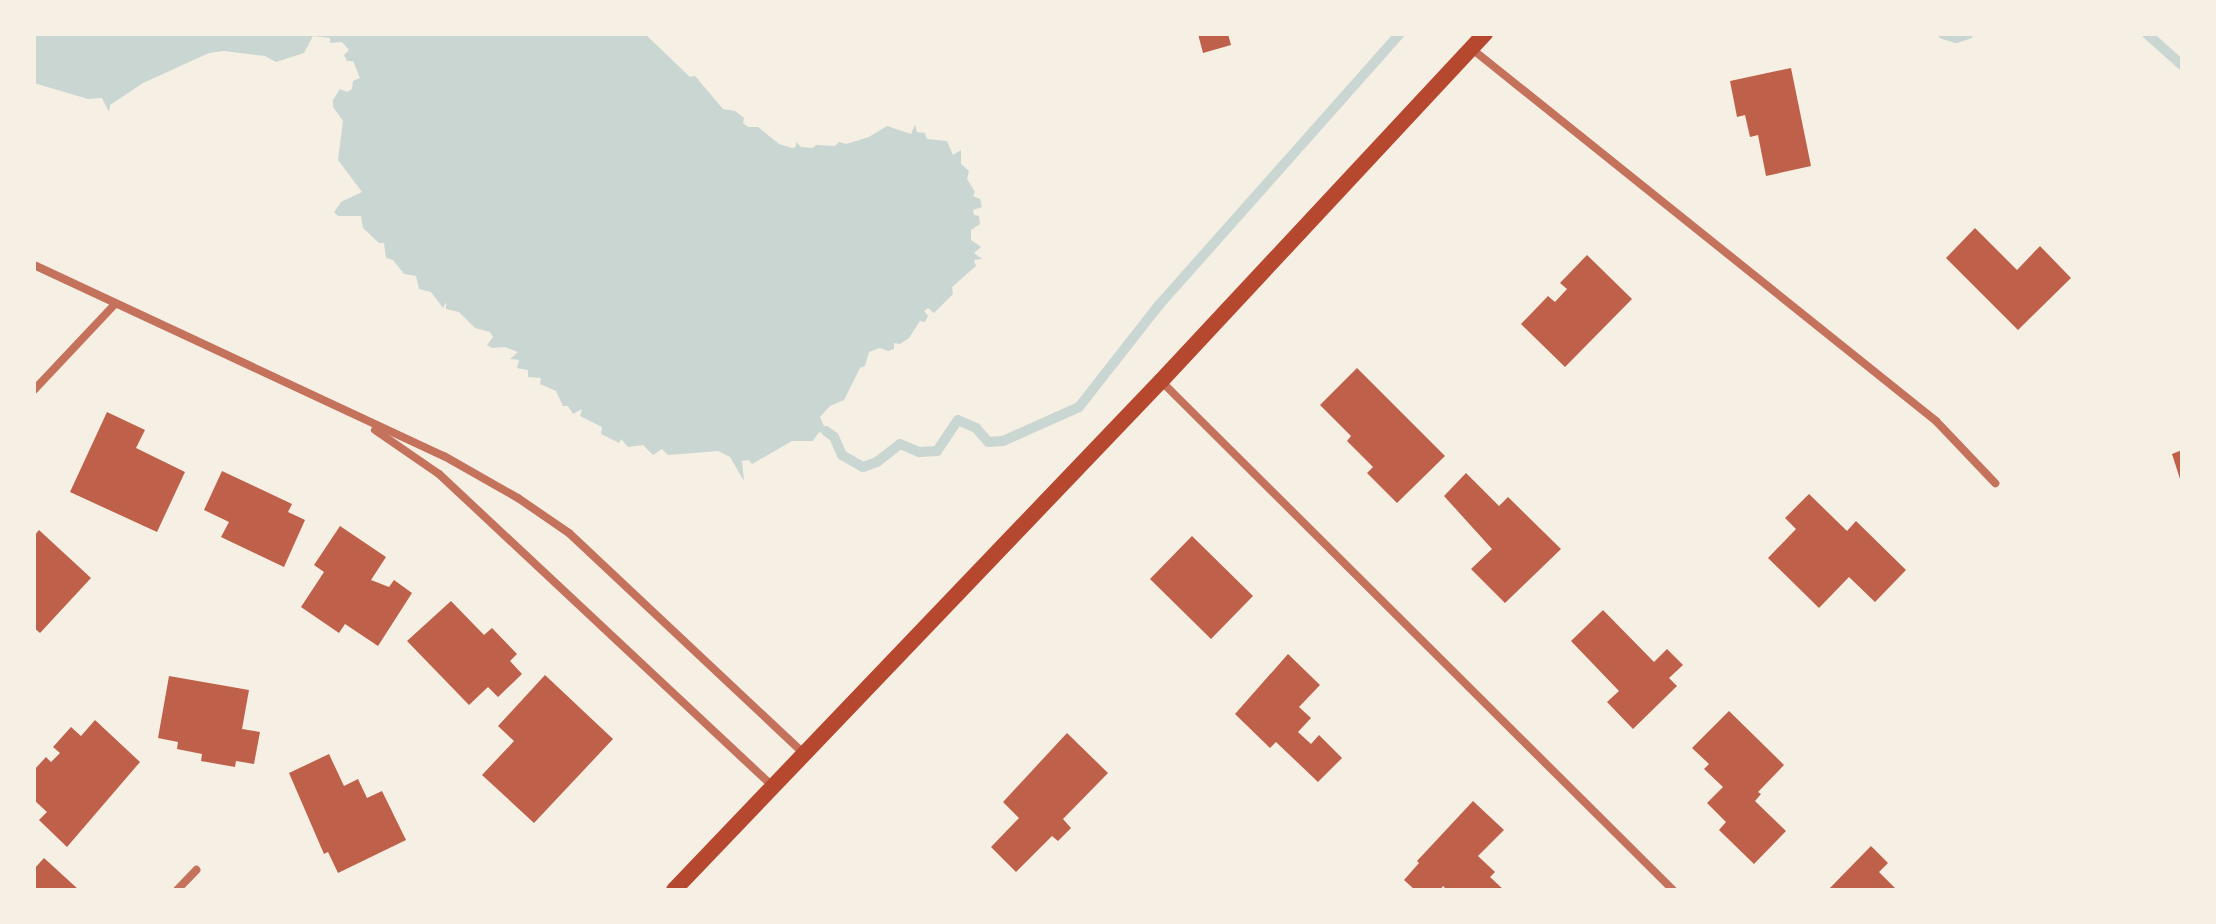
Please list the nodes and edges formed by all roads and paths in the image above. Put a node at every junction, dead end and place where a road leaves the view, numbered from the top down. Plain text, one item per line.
1 (1485, 34) edge
2 (1471, 49) junction
3 (34, 265) edge
4 (115, 304) junction
5 (1161, 381) junction
6 (34, 390) edge
7 (358, 419) junction
8 (1995, 483) dead end
9 (803, 753) junction
10 (772, 786) junction
11 (196, 870) dead end
12 (177, 890) edge
13 (674, 890) edge
14 (1673, 890) edge

1 - 2 main road
2 - 5 main road
2 - 8 street
3 - 4 street
4 - 6 street
4 - 7 street
5 - 9 main road
5 - 14 street
7 - 9 street
7 - 10 street
9 - 10 main road
10 - 13 main road
11 - 12 street

